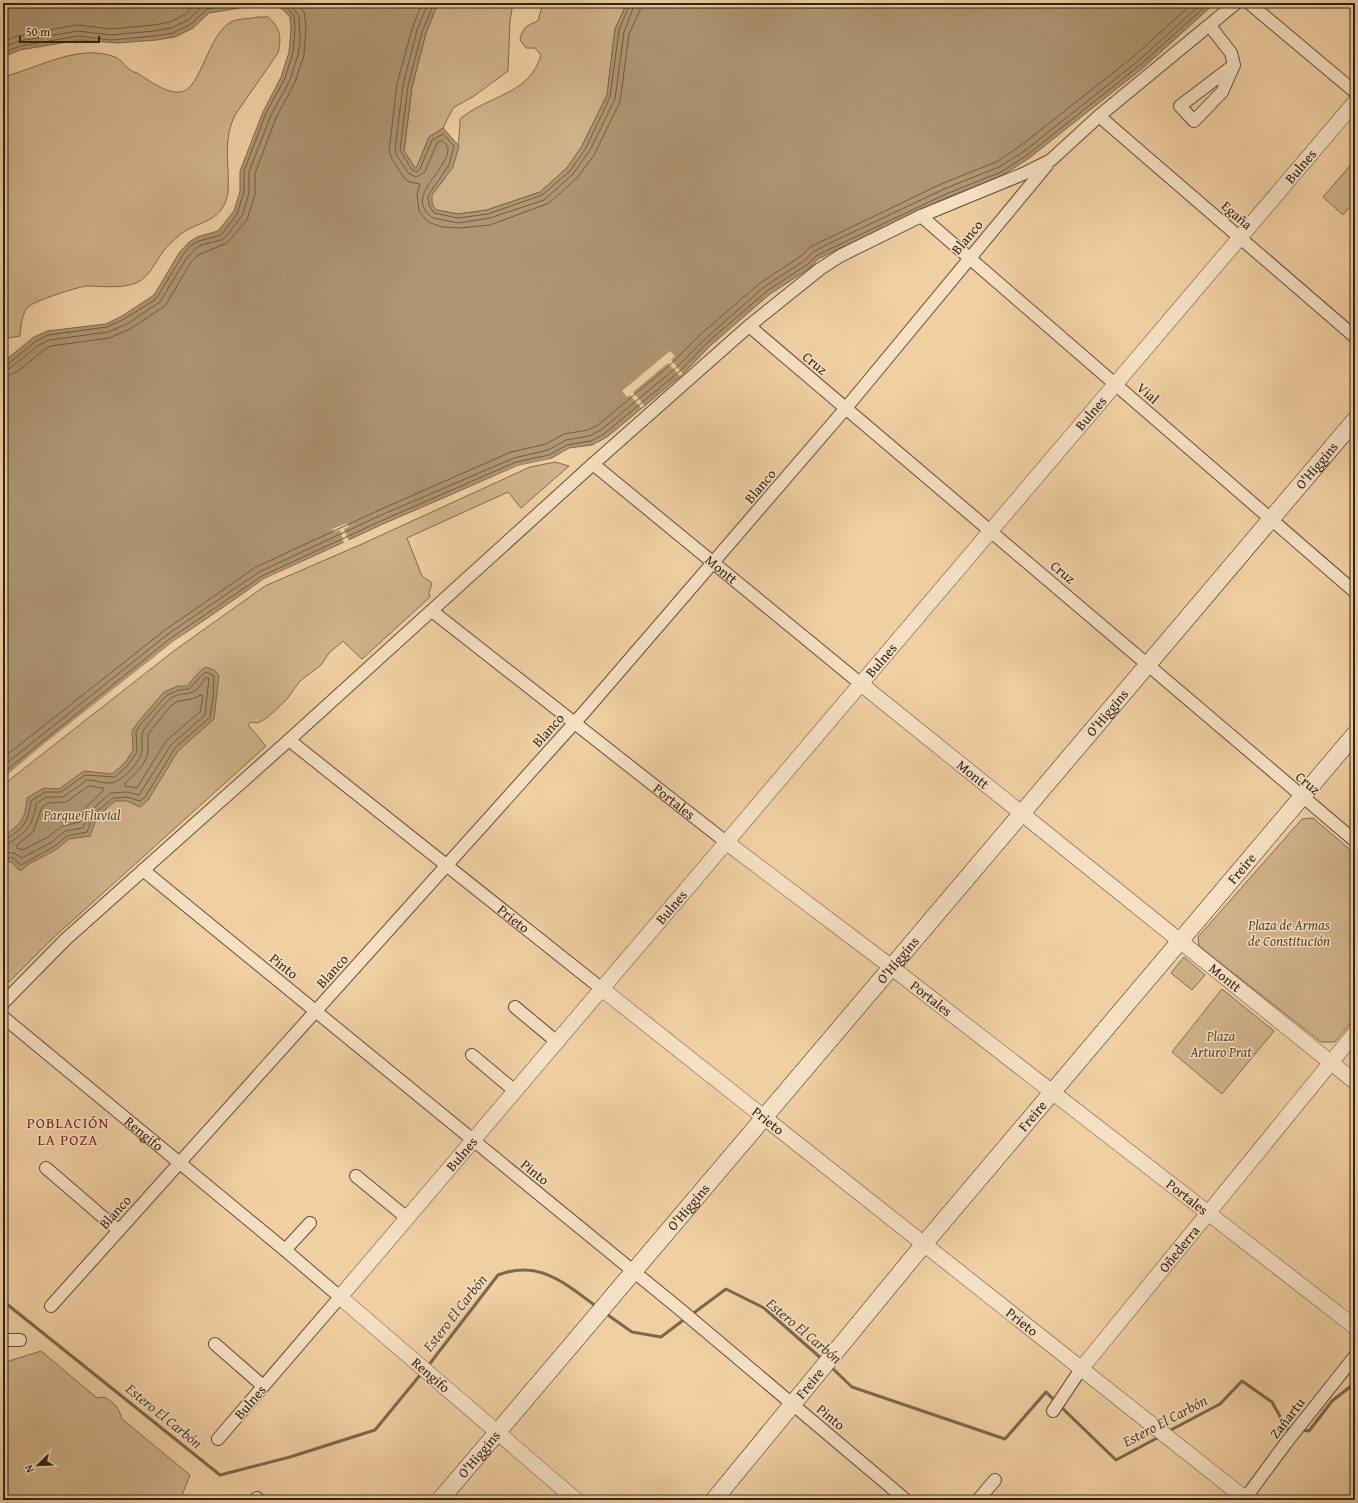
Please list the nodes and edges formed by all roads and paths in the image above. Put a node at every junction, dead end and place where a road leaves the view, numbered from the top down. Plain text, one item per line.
1 (1236, 3) edge
2 (1249, 3) edge
3 (1210, 26) junction
4 (1234, 65) junction
5 (1355, 92) edge
6 (1355, 102) edge
7 (1099, 116) junction
8 (1051, 160) junction
9 (921, 216) junction
10 (1240, 237) junction
11 (969, 258) junction
12 (750, 326) junction
13 (1355, 337) edge
14 (1115, 384) junction
15 (846, 408) junction
16 (1355, 420) edge
17 (593, 464) junction
18 (1271, 520) junction
19 (991, 530) junction
20 (713, 564) junction
21 (1355, 592) edge
22 (432, 610) junction
23 (1148, 665) junction
24 (861, 684) junction
25 (575, 723) junction
26 (1355, 734) edge
27 (289, 740) junction
28 (1302, 797) junction
29 (1022, 814) junction
30 (1355, 841) edge
31 (726, 842) junction
32 (448, 865) junction
33 (143, 870) junction
34 (1180, 941) junction
35 (892, 968) junction
36 (602, 989) junction
37 (3, 1003) edge
38 (515, 1007) dead end
39 (316, 1012) junction
40 (3, 1017) edge
41 (1355, 1033) edge
42 (557, 1042) junction
43 (472, 1055) dead end
44 (1330, 1063) junction
45 (1355, 1082) edge
46 (515, 1091) junction
47 (1052, 1092) junction
48 (765, 1117) junction
49 (473, 1140) junction
50 (180, 1163) junction
51 (46, 1168) dead end
52 (356, 1176) dead end
53 (1208, 1213) junction
54 (407, 1218) junction
55 (310, 1223) dead end
56 (118, 1230) junction
57 (924, 1244) junction
58 (285, 1250) junction
59 (634, 1272) junction
60 (340, 1297) junction
61 (50, 1306) dead end
62 (1355, 1327) edge
63 (3, 1340) edge
64 (20, 1340) dead end
65 (215, 1344) dead end
66 (1355, 1356) edge
67 (1081, 1369) junction
68 (263, 1386) junction
69 (793, 1405) junction
70 (1052, 1411) dead end
71 (497, 1432) junction
72 (218, 1440) dead end
73 (994, 1480) dead end
74 (440, 1500) edge
75 (576, 1500) edge
76 (714, 1500) edge
77 (906, 1500) edge
78 (978, 1500) edge
79 (1246, 1500) edge

1 - 3 street
2 - 5 street
3 - 4 street
3 - 7 street
4 - 4 street
6 - 10 street, Bulnes
7 - 8 street
7 - 10 street, Egaña
8 - 9 street
8 - 11 street, Blanco
9 - 11 street, Vial
9 - 12 street
10 - 13 street, Egaña
10 - 14 street, Bulnes
11 - 14 street, Vial
11 - 15 street, Blanco
12 - 15 street, Cruz
12 - 17 street
14 - 18 street, Vial
14 - 19 street, Bulnes
15 - 19 street, Cruz
15 - 20 street, Blanco
16 - 18 main road, O'Higgins
17 - 20 street, Montt
17 - 22 street
18 - 21 street, Vial
18 - 23 main road, O'Higgins
19 - 23 street, Cruz
19 - 24 street, Bulnes
20 - 24 street, Montt
20 - 25 street, Blanco
22 - 25 street, Portales
22 - 27 street
23 - 28 street, Cruz
23 - 29 main road, O'Higgins
24 - 29 street, Montt
24 - 31 street, Bulnes
25 - 31 street, Portales
25 - 32 street, Blanco
26 - 28 main road, Freire
27 - 32 street, Prieto
27 - 33 street
28 - 30 street, Cruz
28 - 34 main road, Freire
29 - 34 street, Montt
29 - 35 main road, O'Higgins
31 - 35 street, Portales
31 - 36 street, Bulnes
32 - 36 street, Prieto
32 - 39 street, Blanco
33 - 37 street
33 - 39 street, Pinto
34 - 44 street, Montt
34 - 47 main road, Freire
35 - 47 street, Portales
35 - 48 main road, O'Higgins
36 - 42 street, Bulnes
36 - 48 street, Prieto
38 - 42 street
39 - 49 street, Pinto
39 - 50 street, Blanco
40 - 50 street, Rengifo
41 - 44 street, Oñederra
42 - 46 street, Bulnes
43 - 46 street
44 - 45 street, Montt
44 - 53 street, Oñederra
46 - 49 street, Bulnes
47 - 53 street, Portales
47 - 57 main road, Freire
48 - 57 street, Prieto
48 - 59 main road, O'Higgins
49 - 54 street, Bulnes
49 - 59 street, Pinto
50 - 56 street, Blanco
50 - 58 street, Rengifo
51 - 56 street
52 - 54 street
53 - 62 street, Portales
53 - 67 street, Oñederra
54 - 60 street, Bulnes
55 - 58 street
56 - 61 street, Blanco
57 - 67 street, Prieto
57 - 69 main road, Freire
58 - 60 street, Rengifo
59 - 69 street, Pinto
59 - 71 main road, O'Higgins
60 - 68 street, Bulnes
60 - 71 street, Rengifo
63 - 64 street
65 - 68 street
66 - 79 street, Zañartu
67 - 70 street, Oñederra
67 - 79 street, Prieto
68 - 72 street, Bulnes
69 - 76 main road, Freire
69 - 77 street, Pinto
71 - 74 main road, O'Higgins
71 - 75 street, Rengifo
73 - 78 street

